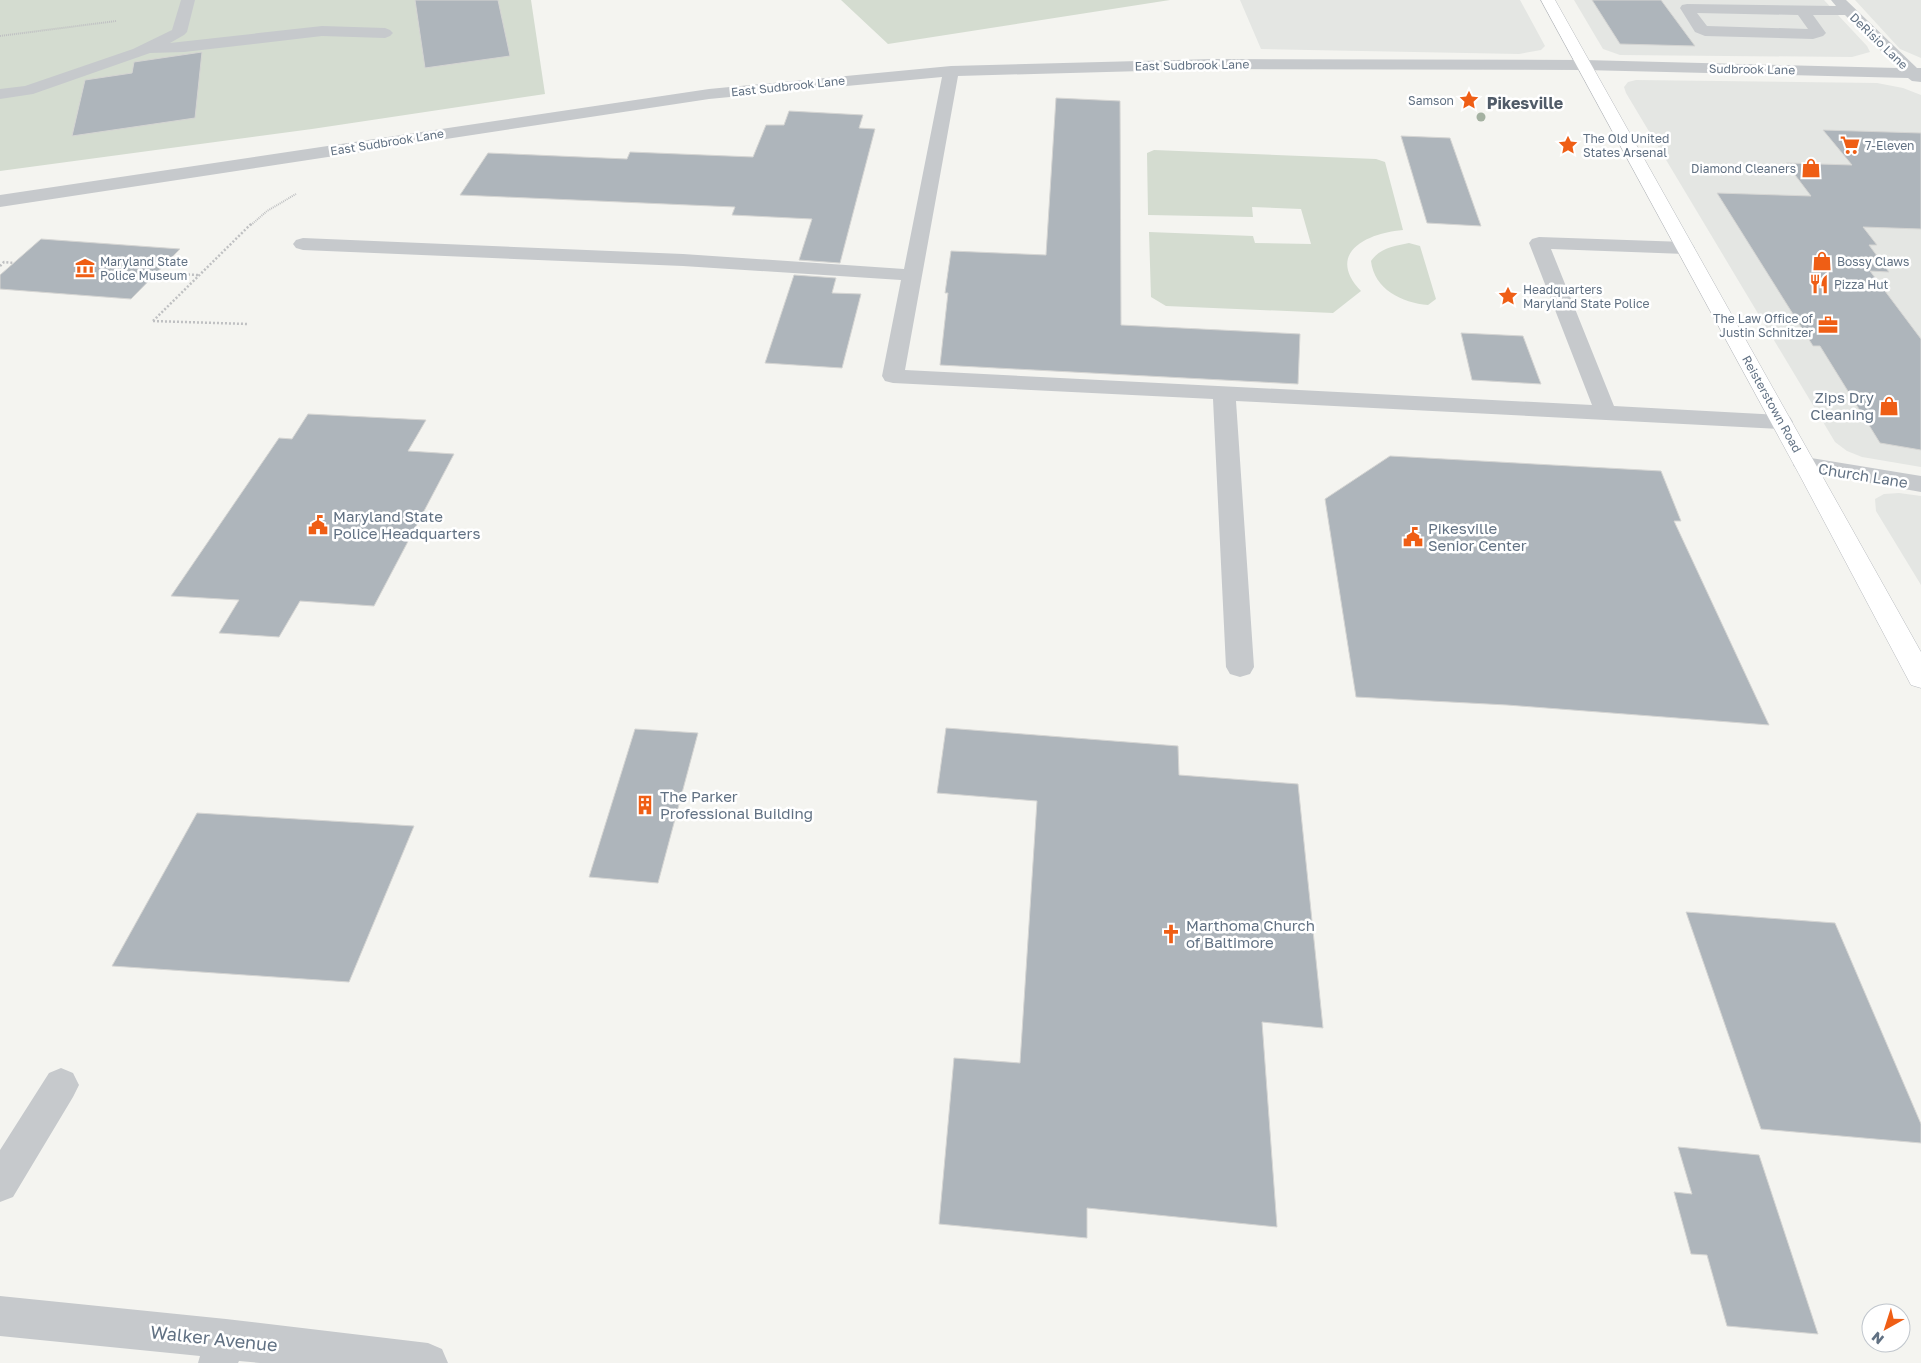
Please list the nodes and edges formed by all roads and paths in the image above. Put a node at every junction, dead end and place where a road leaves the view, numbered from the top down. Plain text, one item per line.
1 (188, 0) edge
2 (1548, 0) edge
3 (1844, 5) edge
4 (1802, 10) junction
5 (118, 21) dead end
6 (385, 33) dead end
7 (0, 36) edge
8 (146, 48) junction
9 (1584, 65) junction
10 (951, 71) junction
11 (1918, 76) edge
12 (0, 94) edge
13 (297, 193) dead end
14 (0, 201) edge
15 (303, 244) dead end
16 (1685, 248) junction
17 (14, 263) dead end
18 (0, 266) edge
19 (156, 273) dead end
20 (199, 275) junction
21 (912, 275) junction
22 (248, 324) dead end
23 (1224, 393) junction
24 (1606, 413) junction
25 (1782, 422) junction
26 (1805, 465) junction
27 (1921, 484) edge
28 (1240, 667) dead end
29 (1921, 677) edge
30 (61, 1085) dead end
31 (0, 1184) edge
32 (0, 1316) edge
33 (222, 1351) edge
34 (428, 1363) edge

1 - 8 street
2 - 9 main road, Reisterstown Road
3 - 4 street
3 - 11 street, DeRisio Lane
4 - 4 street
5 - 7 path
6 - 8 street
8 - 12 street
9 - 10 street, East Sudbrook Lane
9 - 11 street, Sudbrook Lane
9 - 16 main road, Reisterstown Road
10 - 14 street, East Sudbrook Lane
10 - 21 street
13 - 20 path
15 - 21 street
16 - 24 street
16 - 25 main road, Reisterstown Road
17 - 18 path
19 - 20 path
20 - 22 path
21 - 23 street
23 - 24 street
23 - 28 street
24 - 25 street
25 - 26 main road, Reisterstown Road
26 - 27 street, Church Lane
26 - 29 main road, Reisterstown Road
30 - 31 street
32 - 33 street, Walker Avenue
33 - 34 street, Walker Avenue

